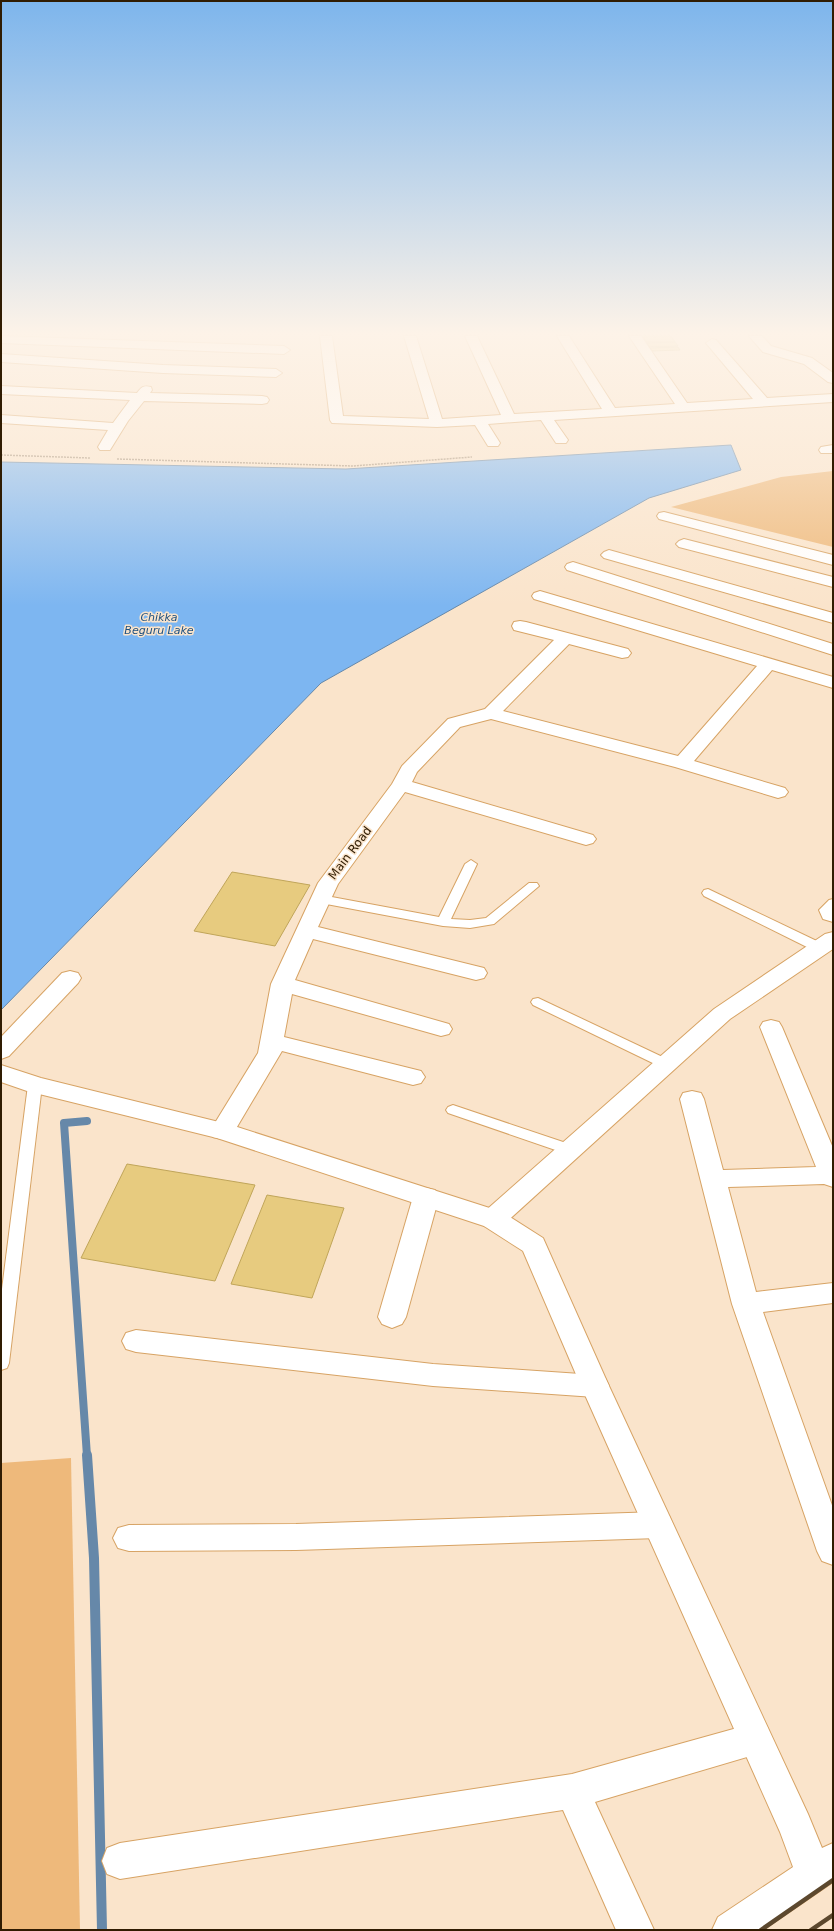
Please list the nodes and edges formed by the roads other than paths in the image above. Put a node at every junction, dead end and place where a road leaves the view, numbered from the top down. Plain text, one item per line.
1 (105, 426) edge
2 (483, 426) edge
3 (552, 426) edge
4 (118, 427) joint
5 (561, 440) dead end
6 (493, 443) dead end
7 (105, 447) dead end
8 (664, 516) dead end
9 (684, 544) dead end
10 (609, 554) dead end
11 (833, 560) edge
12 (573, 567) dead end
13 (833, 582) edge
14 (540, 596) dead end
15 (815, 612) junction
16 (833, 618) edge
17 (520, 626) dead end
18 (792, 636) junction
19 (565, 639) junction
20 (833, 650) edge
21 (622, 653) dead end
22 (768, 664) junction
23 (833, 683) edge
24 (492, 713) junction
25 (682, 763) junction
26 (401, 785) junction
27 (778, 792) dead end
28 (586, 839) dead end
29 (470, 864) dead end
30 (533, 886) dead end
31 (708, 893) dead end
32 (321, 899) junction
33 (833, 902) edge
34 (833, 918) edge
35 (443, 922) junction
36 (307, 931) junction
37 (827, 944) edge
38 (476, 973) dead end
39 (70, 978) dead end
40 (282, 984) junction
41 (538, 1002) dead end
42 (771, 1027) dead end
43 (441, 1029) dead end
44 (272, 1040) junction
45 (1, 1051) edge
46 (666, 1064) junction
47 (1, 1073) edge
48 (413, 1077) dead end
49 (35, 1084) junction
50 (692, 1099) dead end
51 (453, 1110) dead end
52 (222, 1131) junction
53 (570, 1150) junction
54 (832, 1177) edge
55 (713, 1179) junction
56 (426, 1197) junction
57 (493, 1219) junction
58 (833, 1293) edge
59 (746, 1304) junction
60 (392, 1317) dead end
61 (136, 1340) dead end
62 (1, 1363) edge
63 (595, 1386) junction
64 (658, 1524) junction
65 (129, 1538) dead end
66 (833, 1551) edge
67 (754, 1739) junction
68 (572, 1790) junction
69 (120, 1860) dead end
70 (824, 1867) edge
71 (635, 1930) edge
72 (731, 1930) edge

1 - 4 street
2 - 6 street
3 - 5 street
4 - 7 street
8 - 11 street
9 - 13 street
10 - 15 street
12 - 18 street
14 - 22 street
15 - 16 street
15 - 18 street
17 - 19 street
18 - 20 street
19 - 21 street
19 - 24 street, Main Road
22 - 23 street
22 - 25 street
24 - 25 street
24 - 26 street, Main Road
25 - 27 street
26 - 28 street
26 - 32 street, Main Road
29 - 35 lane
30 - 35 lane
31 - 37 lane
32 - 35 lane
32 - 36 street, Main Road
33 - 34 lane
36 - 38 street
36 - 40 street, Main Road
37 - 46 street
39 - 45 street
40 - 43 street
40 - 44 street, Main Road
41 - 46 lane
42 - 54 street
44 - 48 street
44 - 52 street, Main Road
46 - 53 street
47 - 49 street
49 - 52 street
49 - 62 lane
50 - 55 street
51 - 53 lane
52 - 56 street
53 - 57 street
54 - 55 street
55 - 59 street
56 - 57 street
56 - 60 street
57 - 63 street
58 - 59 street
59 - 66 street
61 - 63 street
63 - 64 street
64 - 65 street
64 - 67 street
67 - 68 street
67 - 70 street
68 - 69 street
68 - 71 street
70 - 72 street

